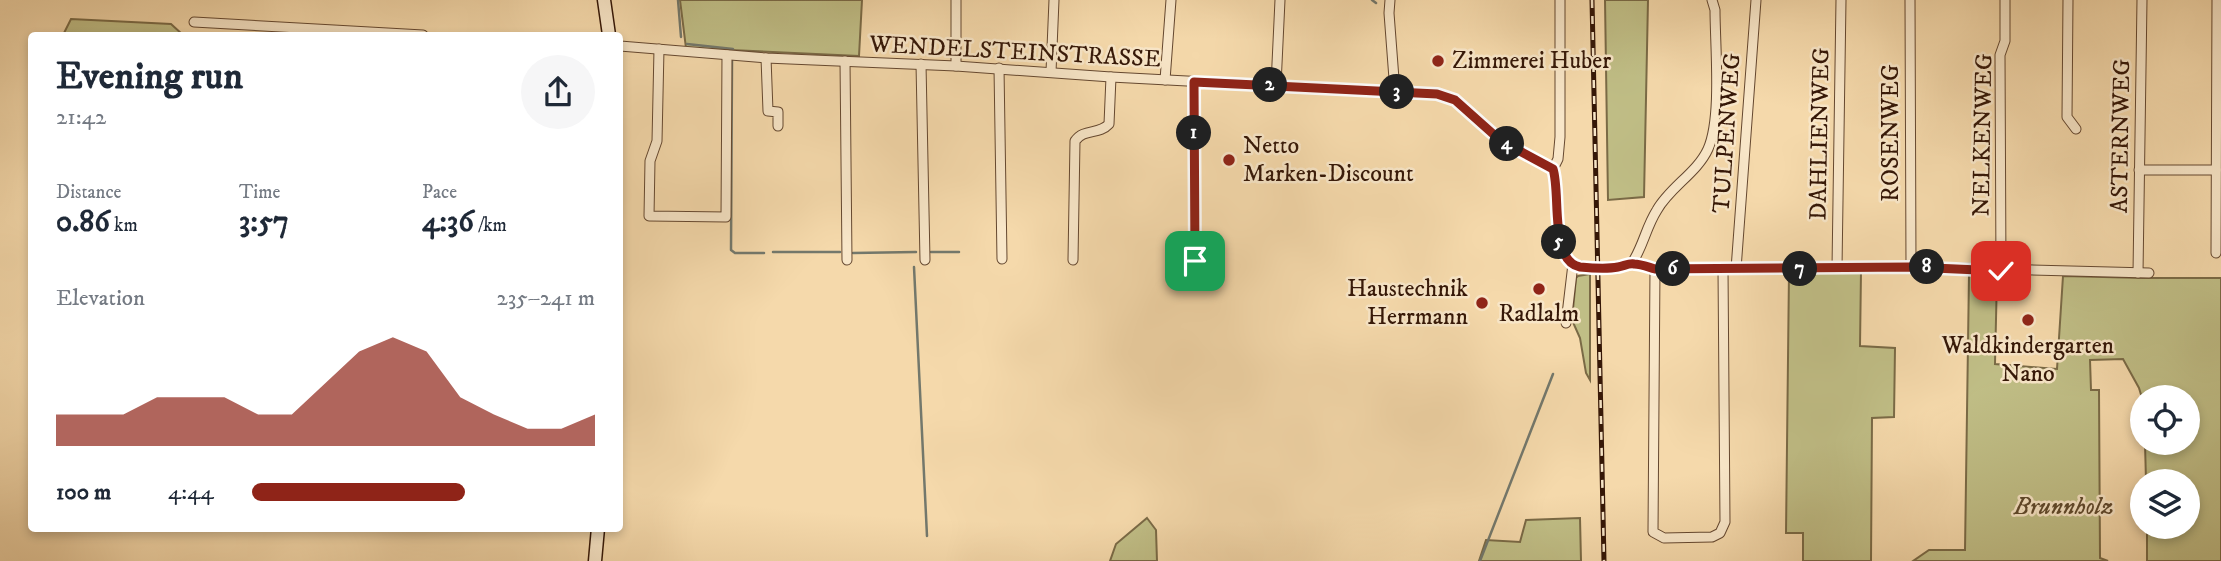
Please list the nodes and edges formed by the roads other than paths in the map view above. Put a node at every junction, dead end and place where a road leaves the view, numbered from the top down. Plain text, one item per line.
1 (604, 0) edge
2 (956, 0) edge
3 (1054, 0) edge
4 (1171, 0) edge
5 (1280, 0) edge
6 (1390, 0) edge
7 (1560, 0) edge
8 (1712, 0) edge
9 (1756, 0) edge
10 (1841, 0) edge
11 (1910, 0) edge
12 (2005, 0) edge
13 (2068, 0) edge
14 (2142, 0) edge
15 (2217, 0) edge
16 (194, 22) dead end
17 (370, 32) edge
18 (609, 32) edge
19 (623, 46) edge
20 (659, 49) junction
21 (727, 55) junction
22 (766, 58) junction
23 (845, 61) junction
24 (921, 64) junction
25 (956, 66) junction
26 (999, 68) junction
27 (1051, 72) junction
28 (1111, 77) junction
29 (1165, 80) junction
30 (1194, 82) junction
31 (1276, 85) junction
32 (1395, 92) junction
33 (778, 126) dead end
34 (2076, 129) dead end
35 (1553, 169) junction
36 (2139, 170) junction
37 (2216, 170) junction
38 (2216, 253) dead end
39 (1002, 259) dead end
40 (847, 260) dead end
41 (925, 260) dead end
42 (1073, 260) dead end
43 (1195, 261) dead end
44 (1632, 263) junction
45 (1573, 264) junction
46 (1911, 267) junction
47 (1837, 268) junction
48 (1655, 269) junction
49 (1723, 269) junction
50 (1735, 269) junction
51 (2001, 271) junction
52 (2138, 273) junction
53 (2149, 273) dead end
54 (1566, 323) dead end
55 (598, 532) edge
56 (595, 561) edge

1 - 18 street
2 - 25 street
3 - 27 street
4 - 29 street
5 - 31 street
6 - 32 street
7 - 35 street
8 - 44 street
9 - 50 street, TULPENWEG
10 - 47 street, DAHLIENWEG
11 - 46 street, ROSENWEG
12 - 51 street, NELKENWEG
13 - 34 street
14 - 36 street, ASTERNWEG
15 - 37 street
16 - 17 street
19 - 20 street, WENDELSTEINSTRASSE
20 - 21 street, WENDELSTEINSTRASSE
20 - 21 street
21 - 22 street, WENDELSTEINSTRASSE
22 - 23 street, WENDELSTEINSTRASSE
22 - 33 street
23 - 24 street, WENDELSTEINSTRASSE
23 - 40 street
24 - 25 street, WENDELSTEINSTRASSE
24 - 41 street
25 - 26 street, WENDELSTEINSTRASSE
26 - 27 street, WENDELSTEINSTRASSE
26 - 39 street
27 - 28 street, WENDELSTEINSTRASSE
28 - 29 street, WENDELSTEINSTRASSE
28 - 42 street
29 - 30 street, WENDELSTEINSTRASSE
30 - 31 street, WENDELSTEINSTRASSE
30 - 43 street
31 - 32 street, WENDELSTEINSTRASSE
32 - 35 street, WENDELSTEINSTRASSE
35 - 45 street
36 - 37 street
36 - 52 street, ASTERNWEG
37 - 38 street
44 - 45 street
44 - 48 street
45 - 54 street
46 - 47 street
46 - 51 street
47 - 50 street
48 - 49 street
48 - 49 street
49 - 50 street
51 - 52 street
52 - 53 street
55 - 56 street

